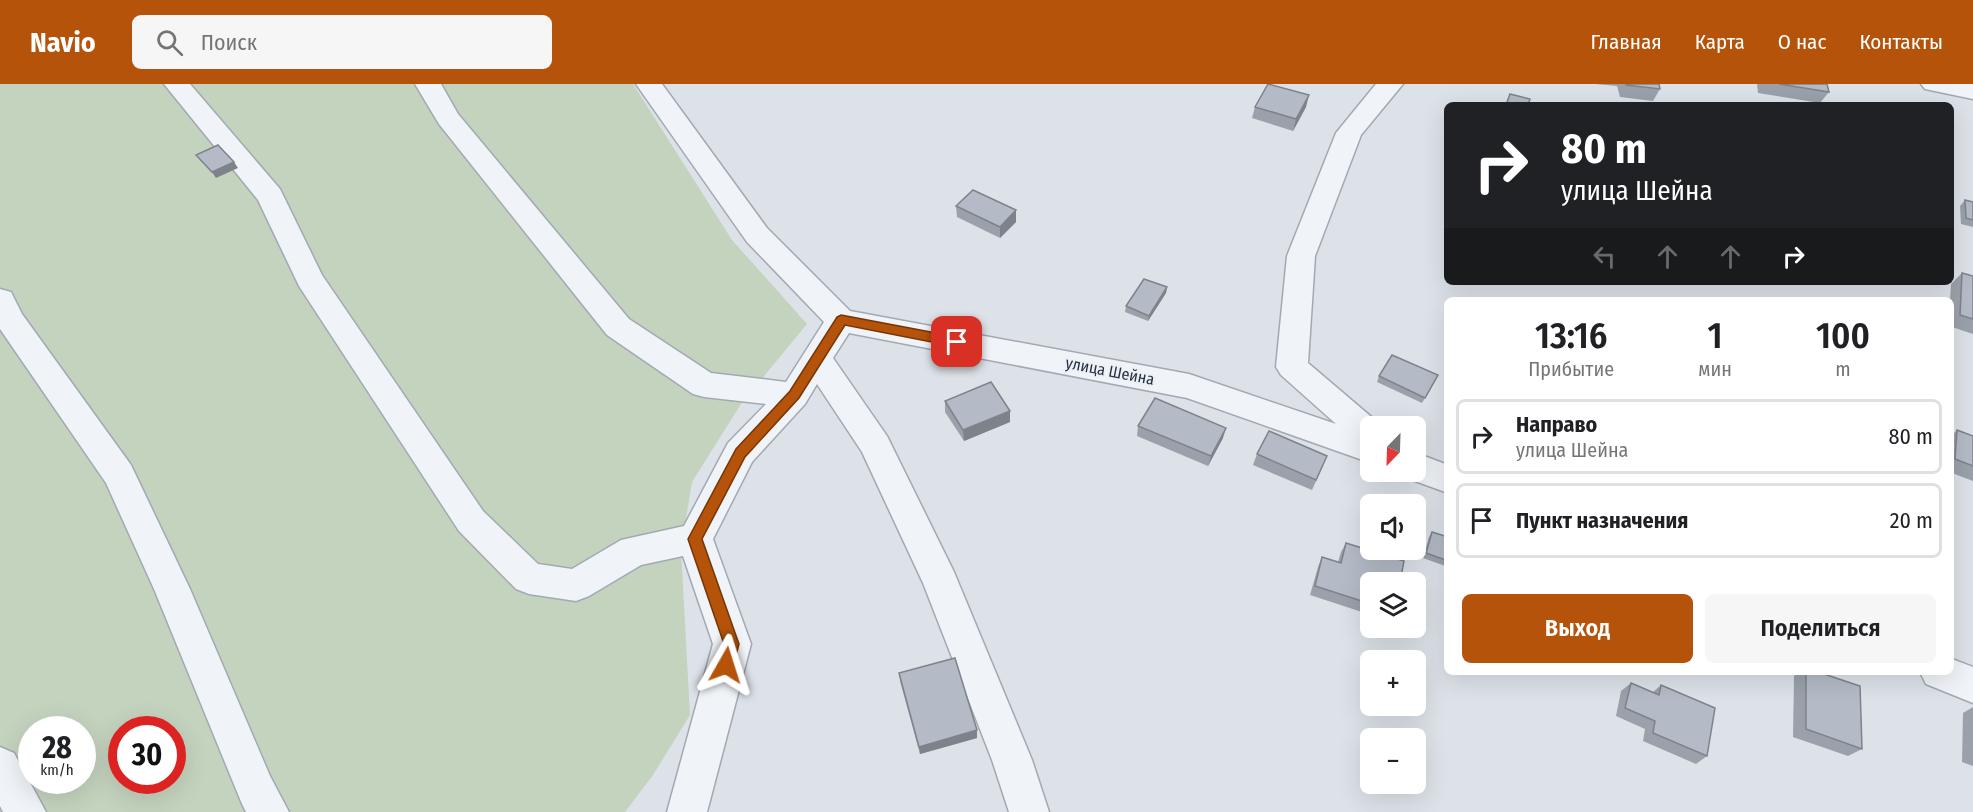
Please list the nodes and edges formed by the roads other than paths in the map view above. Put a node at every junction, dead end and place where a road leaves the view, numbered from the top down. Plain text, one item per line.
1 (177, 84) edge
2 (428, 84) edge
3 (649, 84) edge
4 (1390, 84) edge
5 (1935, 84) edge
6 (1973, 91) edge
7 (0, 300) edge
8 (841, 320) junction
9 (817, 358) junction
10 (794, 394) junction
11 (1360, 426) edge
12 (1360, 446) edge
13 (1426, 471) edge
14 (1444, 478) edge
15 (695, 539) junction
16 (1946, 675) edge
17 (1973, 686) edge
18 (0, 767) edge
19 (26, 812) edge
20 (269, 812) edge
21 (687, 812) edge
22 (1029, 812) edge

1 - 15 street
2 - 10 street
3 - 8 street
4 - 11 street
5 - 6 street
7 - 20 street
8 - 9 street
8 - 12 street, улица Шейна
9 - 10 street
9 - 22 street
10 - 15 street
13 - 14 street
15 - 21 street
16 - 17 street
18 - 19 street

